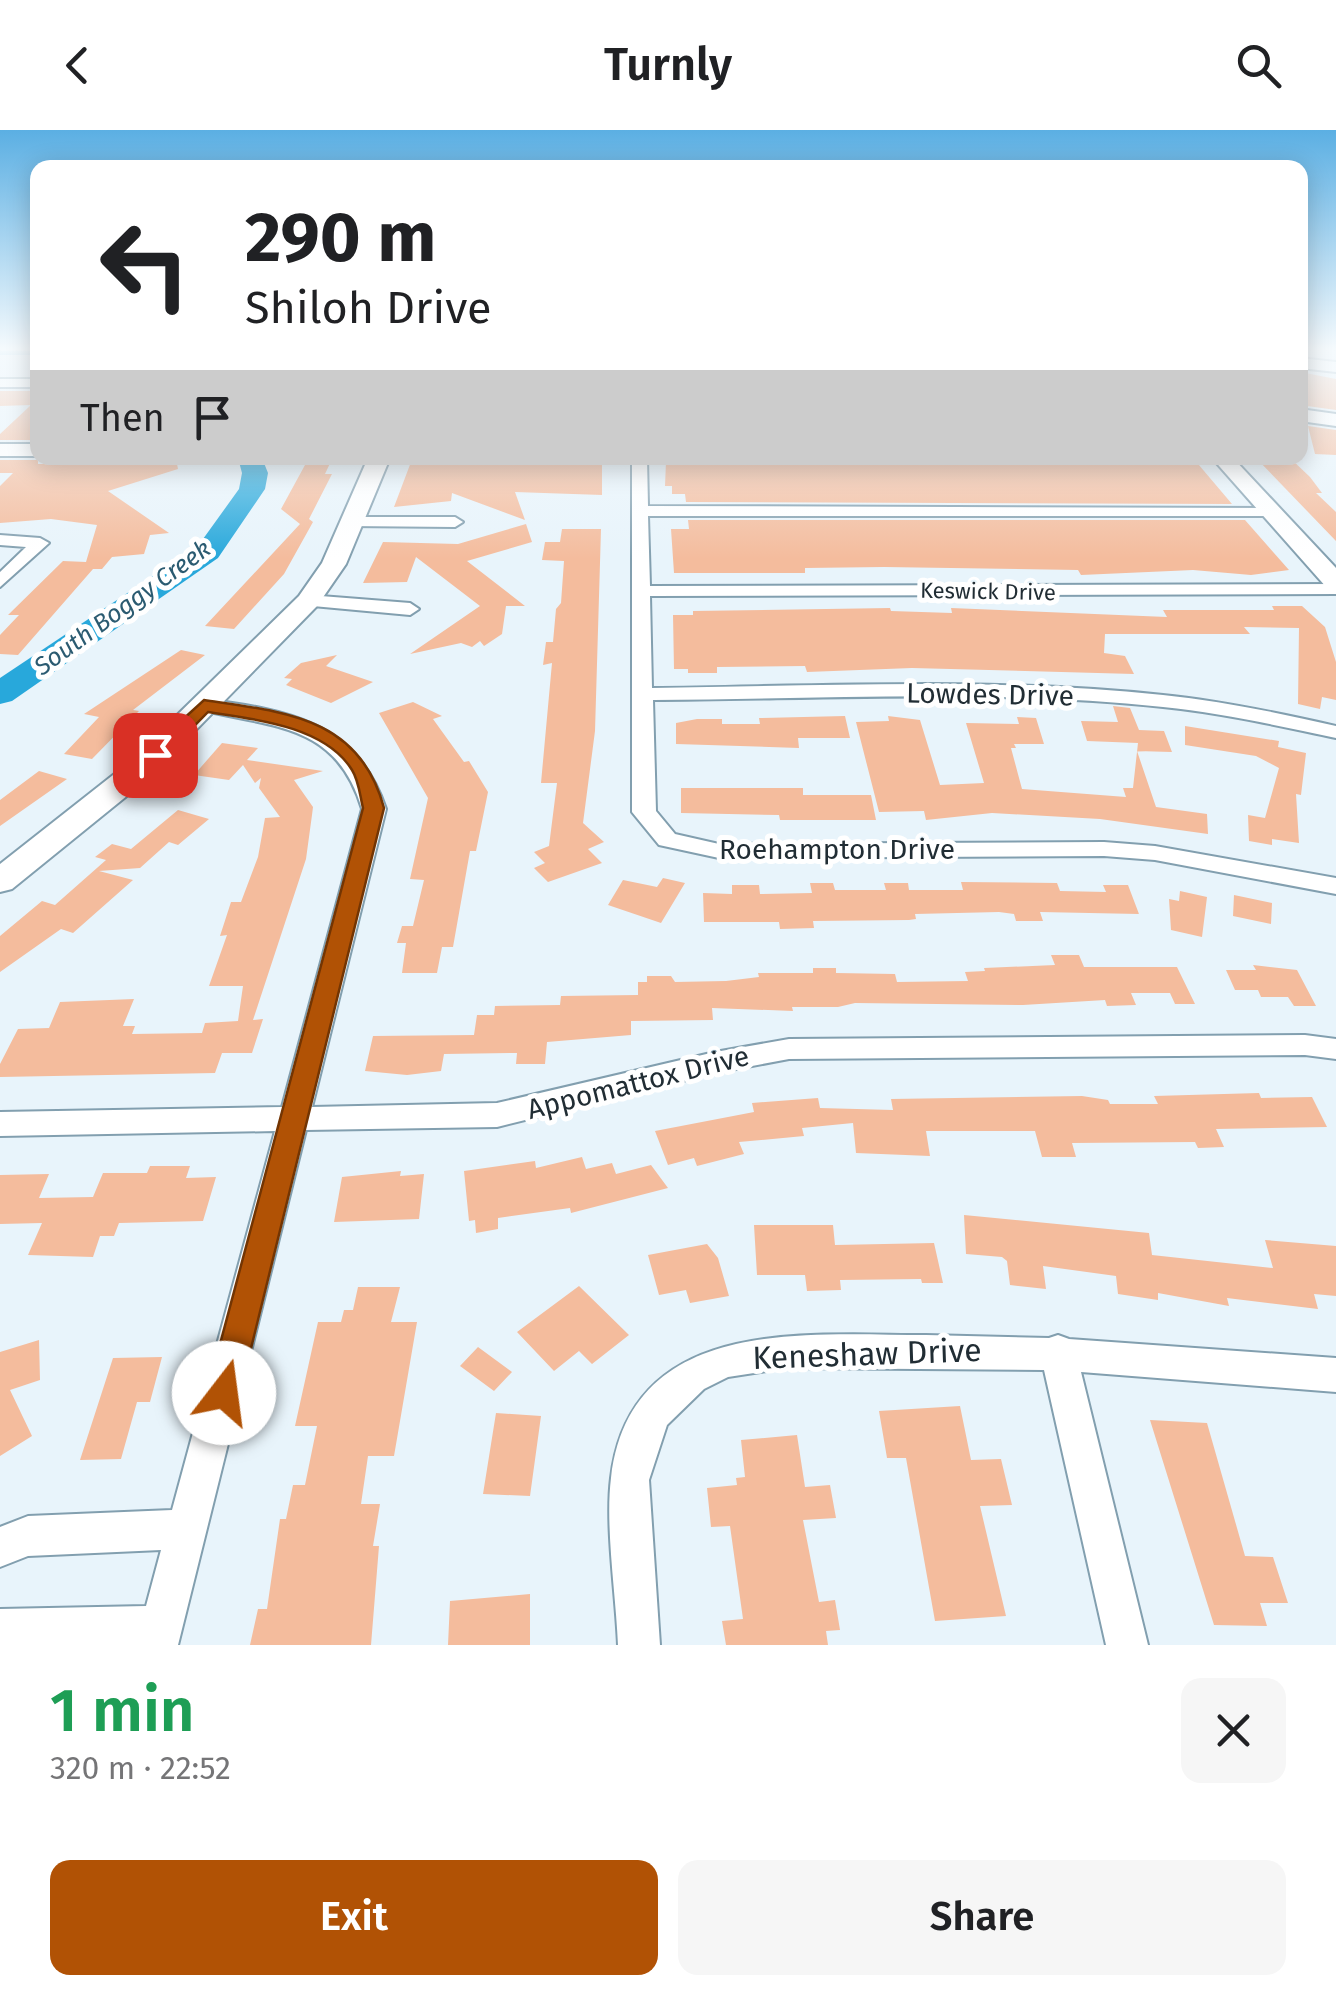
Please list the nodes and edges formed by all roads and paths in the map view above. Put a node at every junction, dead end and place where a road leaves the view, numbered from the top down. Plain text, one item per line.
1 (0, 450) edge
2 (30, 450) edge
3 (376, 465) edge
4 (639, 465) edge
5 (1229, 465) edge
6 (640, 511) junction
7 (1272, 511) junction
8 (354, 522) junction
9 (456, 522) dead end
10 (0, 540) edge
11 (0, 582) edge
12 (1336, 586) edge
13 (640, 591) junction
14 (308, 601) junction
15 (410, 609) dead end
16 (641, 694) junction
17 (204, 705) junction
18 (1336, 732) edge
19 (0, 881) edge
20 (1336, 886) edge
21 (1336, 1049) edge
22 (296, 1120) junction
23 (0, 1124) edge
24 (1058, 1351) junction
25 (1336, 1374) edge
26 (187, 1529) junction
27 (0, 1547) edge
28 (0, 1630) edge
29 (159, 1636) edge
30 (639, 1645) edge
31 (1127, 1645) edge

1 - 2 street
3 - 8 street
4 - 6 street, Roehampton Drive
5 - 7 street
6 - 7 street
6 - 13 street, Roehampton Drive
7 - 12 street
8 - 9 street
8 - 14 street
10 - 11 street
12 - 13 street, Keswick Drive
13 - 16 street, Roehampton Drive
14 - 15 street
14 - 17 street
16 - 18 street, Lowdes Drive
16 - 20 street, Roehampton Drive
17 - 19 street
17 - 22 street
21 - 22 street, Appomattox Drive
22 - 23 street, Appomattox Drive
22 - 26 street
24 - 25 street, Keneshaw Drive
24 - 30 street, Keneshaw Drive
24 - 31 street
26 - 27 street
26 - 29 street
28 - 29 street

